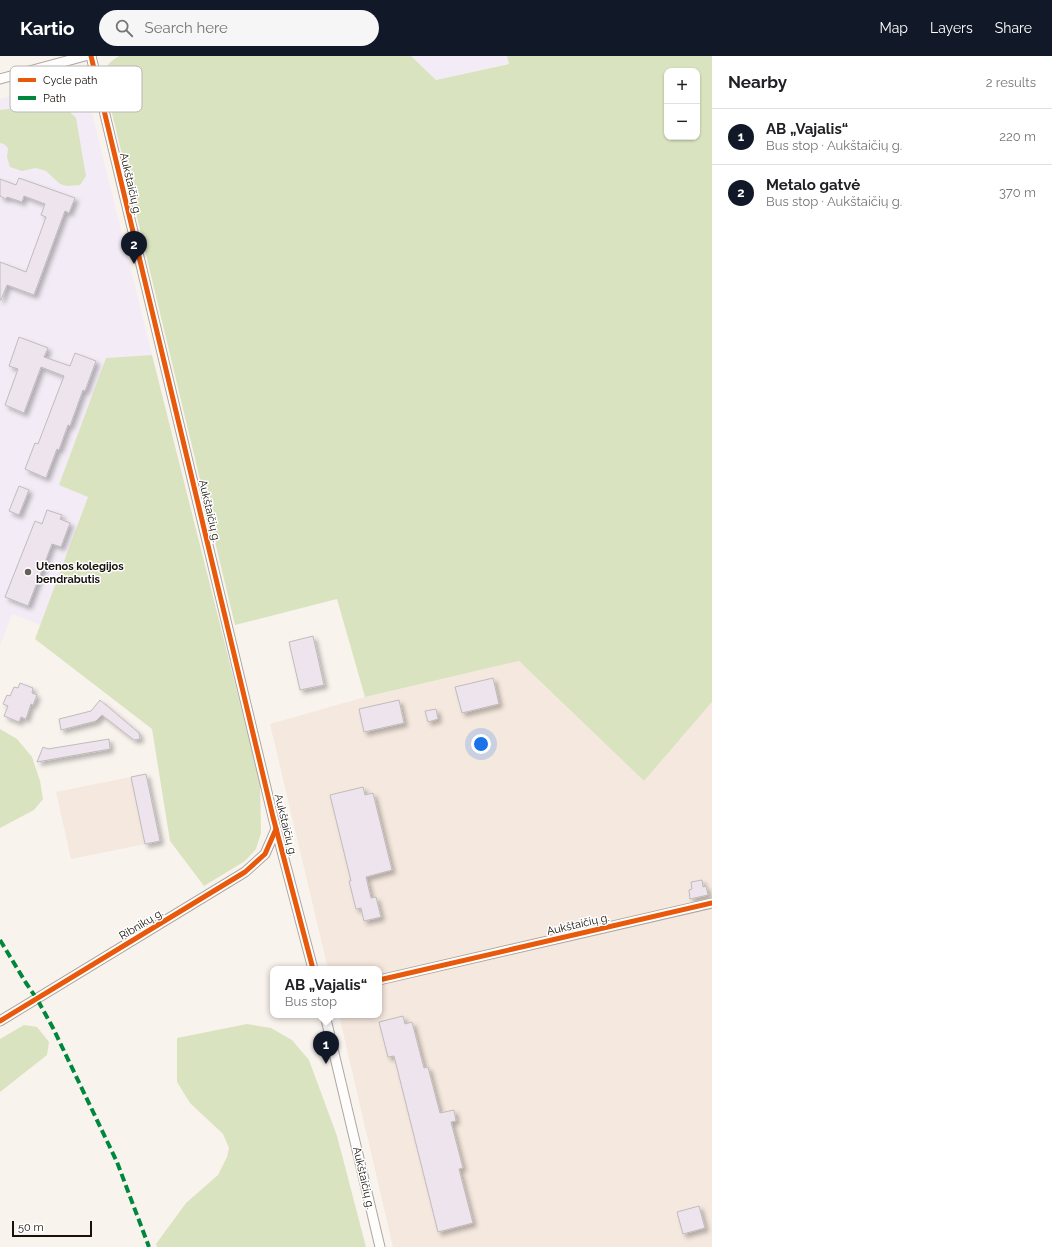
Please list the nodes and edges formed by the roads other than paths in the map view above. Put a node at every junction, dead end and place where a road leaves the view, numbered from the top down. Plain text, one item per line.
1 (85, 56) edge
2 (91, 56) edge
3 (50, 66) edge
4 (93, 66) edge
5 (10, 77) edge
6 (0, 80) edge
7 (104, 112) edge
8 (276, 829) junction
9 (712, 903) edge
10 (312, 966) edge
11 (382, 979) edge
12 (326, 1018) edge
13 (0, 1021) edge
14 (380, 1247) edge

1 - 3 street
2 - 4 street, Aukštaičių g.
5 - 6 street
7 - 8 street, Aukštaičių g.
8 - 10 street, Aukštaičių g.
8 - 13 street, Ribnikų g.
9 - 11 street, Aukštaičių g.
12 - 14 street, Aukštaičių g.

